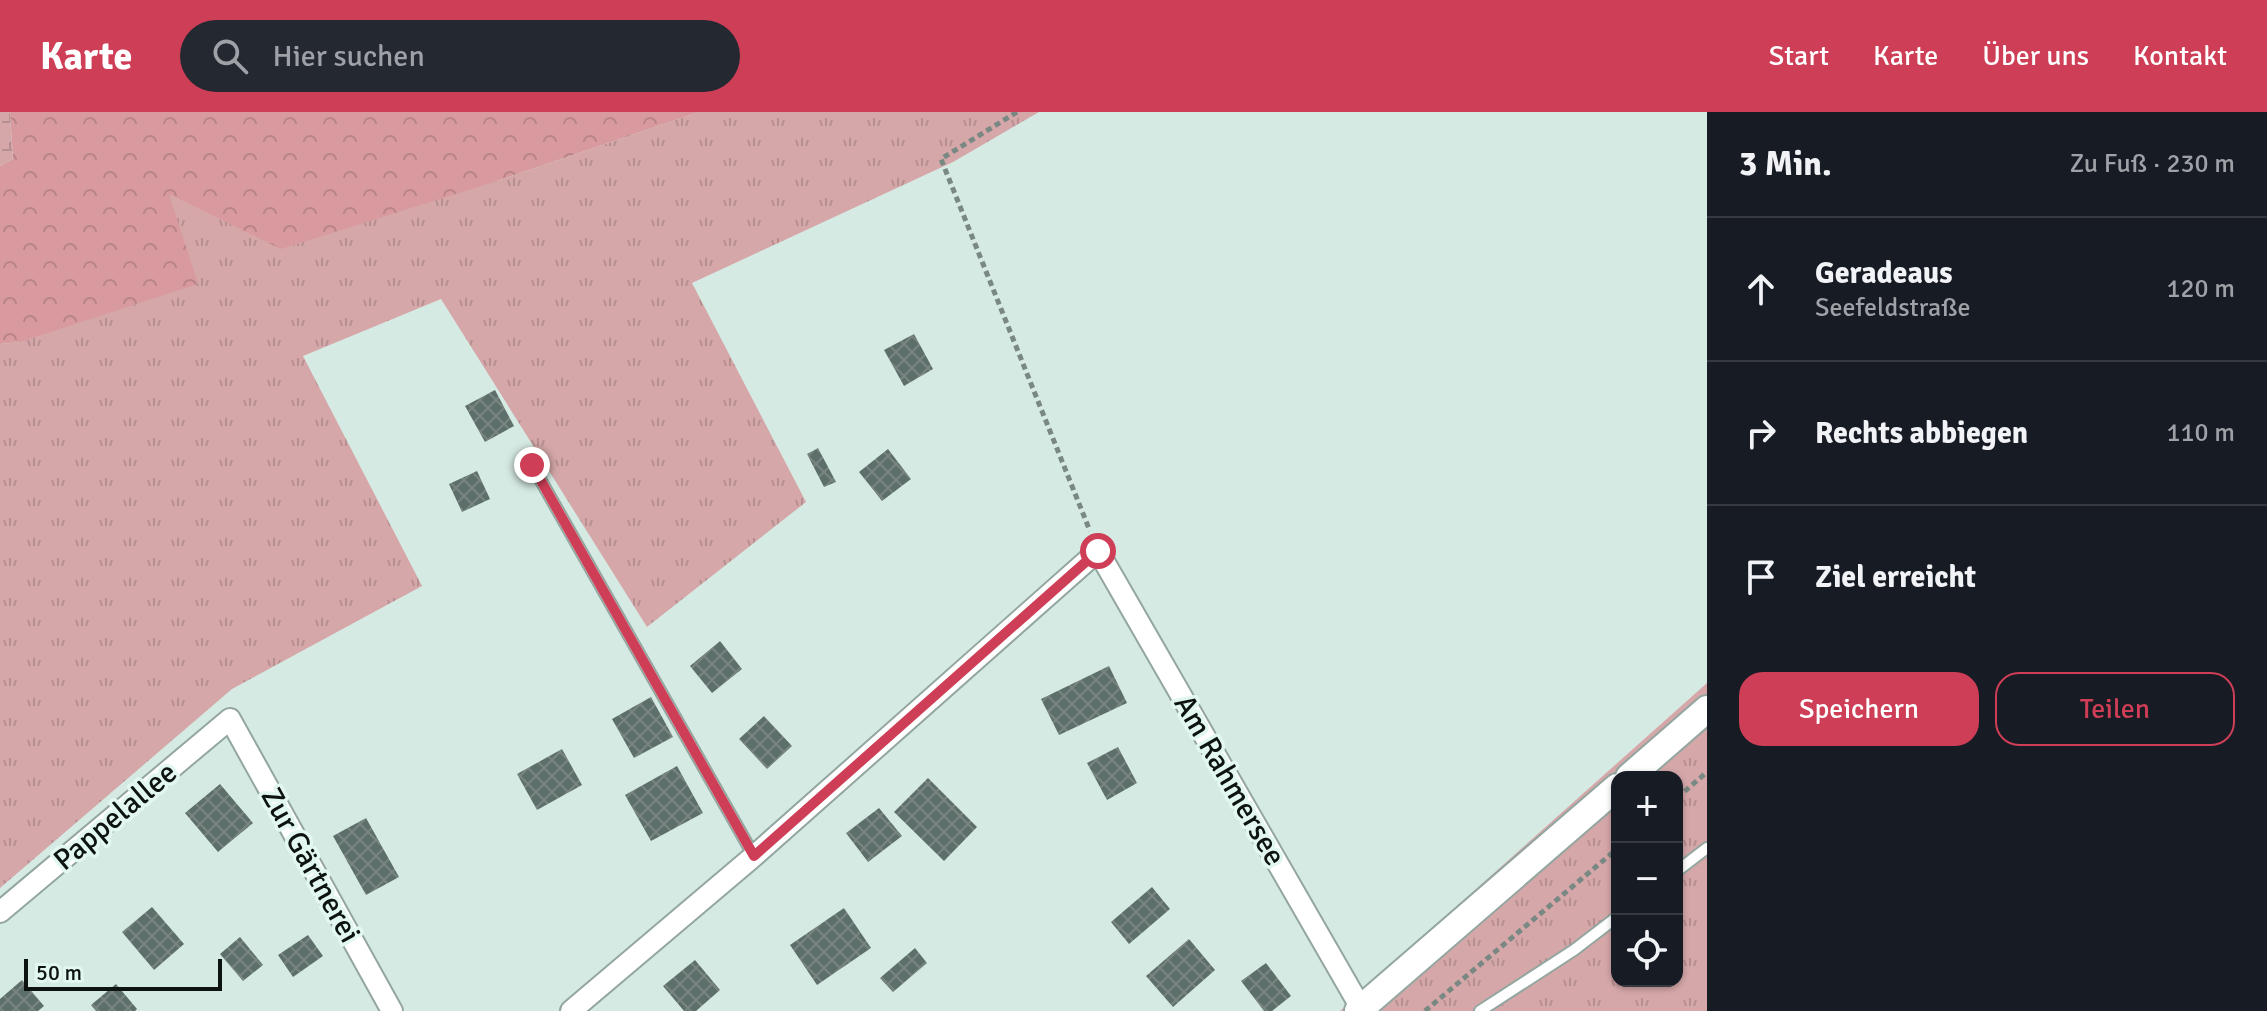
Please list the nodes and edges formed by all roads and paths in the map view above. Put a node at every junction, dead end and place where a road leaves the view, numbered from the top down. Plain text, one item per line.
1 (1017, 112) edge
2 (532, 465) dead end
3 (1098, 551) junction
4 (1707, 709) edge
5 (230, 719) joint
6 (1636, 771) edge
7 (1707, 772) edge
8 (1611, 792) edge
9 (1683, 793) edge
10 (1707, 848) edge
11 (1611, 854) edge
12 (754, 856) junction
13 (1683, 866) edge
14 (0, 912) edge
15 (1611, 922) edge
16 (1362, 1010) edge
17 (392, 1011) edge
18 (571, 1011) edge
19 (1425, 1011) edge
20 (1480, 1011) edge

1 - 3 path
2 - 12 lane
3 - 12 street
3 - 16 street, Am Rahmersee
4 - 6 street
5 - 14 street, Pappelallee
5 - 17 street, Zur Gärtnerei
7 - 9 path
8 - 16 street
10 - 13 lane
11 - 19 path
12 - 18 street
15 - 20 lane

